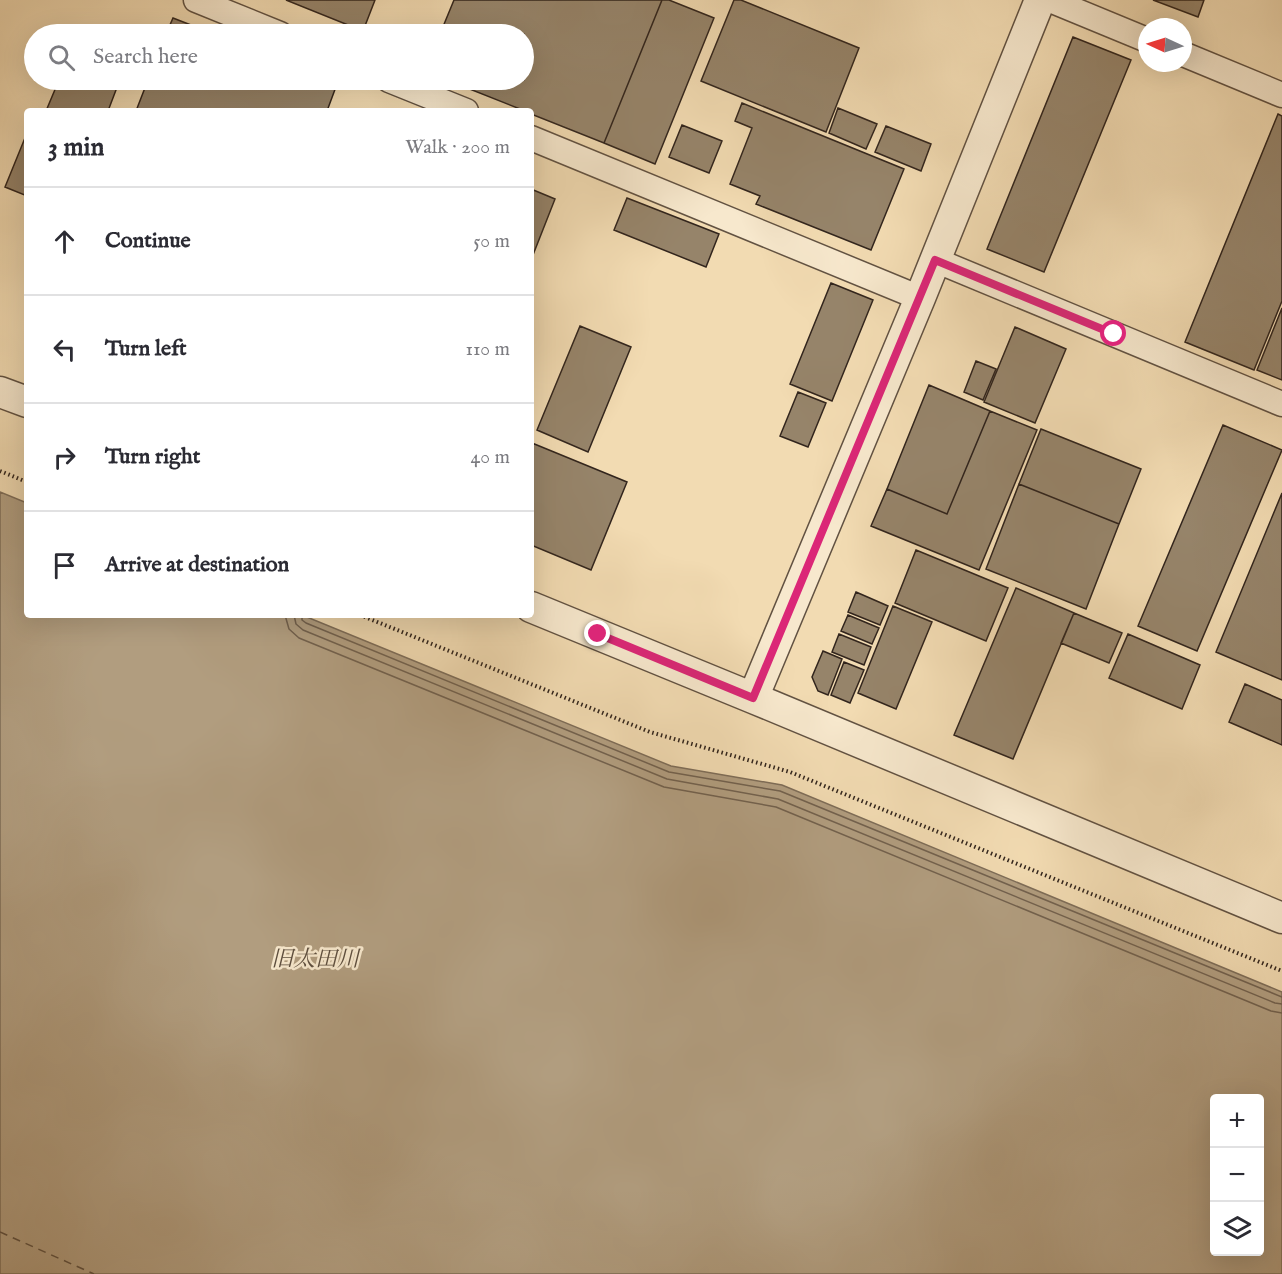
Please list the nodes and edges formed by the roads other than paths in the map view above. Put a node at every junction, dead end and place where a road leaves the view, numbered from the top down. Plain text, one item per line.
1 (196, 0) edge
2 (1040, 0) edge
3 (1050, 0) edge
4 (255, 24) edge
5 (1138, 36) edge
6 (1192, 58) edge
7 (414, 90) edge
8 (1282, 95) edge
9 (459, 108) edge
10 (534, 139) edge
11 (935, 260) junction
12 (920, 298) junction
13 (0, 392) edge
14 (24, 401) edge
15 (1282, 404) edge
16 (534, 608) edge
17 (753, 698) junction
18 (1282, 918) edge

1 - 4 street
2 - 11 street
3 - 5 street
6 - 8 street
7 - 9 street
10 - 12 street
11 - 12 street
11 - 15 street
12 - 17 street
13 - 14 street
16 - 17 street
17 - 18 street

